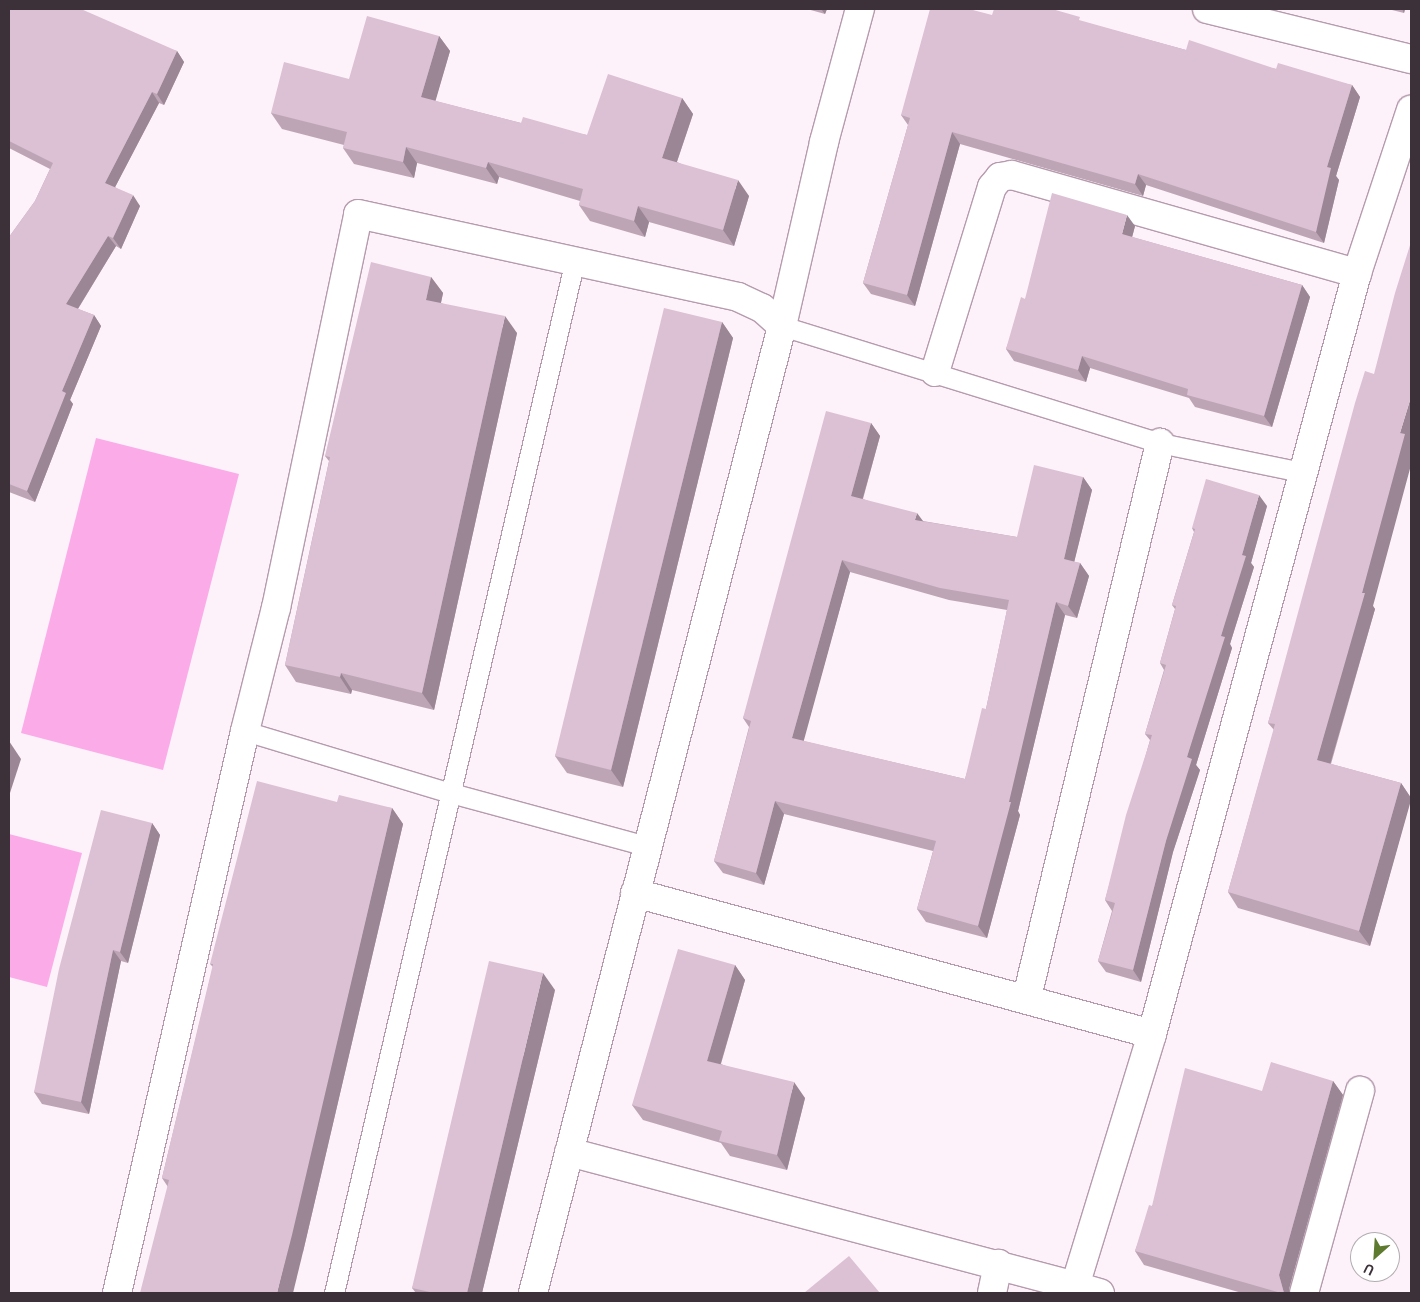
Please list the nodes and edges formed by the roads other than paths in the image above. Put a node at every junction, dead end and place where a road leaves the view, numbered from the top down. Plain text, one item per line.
1 (860, 9) edge
2 (1207, 9) edge
3 (1411, 60) edge
4 (1411, 110) edge
5 (575, 260) junction
6 (1357, 273) junction
7 (782, 326) junction
8 (936, 372) junction
9 (1160, 443) junction
10 (1306, 474) junction
11 (245, 731) junction
12 (451, 793) junction
13 (646, 846) junction
14 (635, 893) junction
15 (1027, 998) junction
16 (1152, 1034) junction
17 (1360, 1091) dead end
18 (569, 1152) junction
19 (998, 1264) junction
20 (1088, 1290) edge
21 (117, 1293) edge
22 (334, 1293) edge
23 (533, 1293) edge
24 (992, 1293) edge
25 (1304, 1293) edge

1 - 7 street
2 - 3 street
4 - 6 street
5 - 7 street
5 - 11 street
5 - 12 lane
6 - 8 street
6 - 10 street
7 - 8 lane
7 - 13 street
8 - 9 lane
9 - 10 lane
9 - 15 street
10 - 16 street
11 - 12 lane
11 - 21 street
12 - 13 lane
12 - 22 lane
13 - 14 street
14 - 15 street
14 - 18 street
15 - 16 street
16 - 20 street
17 - 25 street
18 - 19 street
18 - 23 street
19 - 20 street
19 - 24 street

